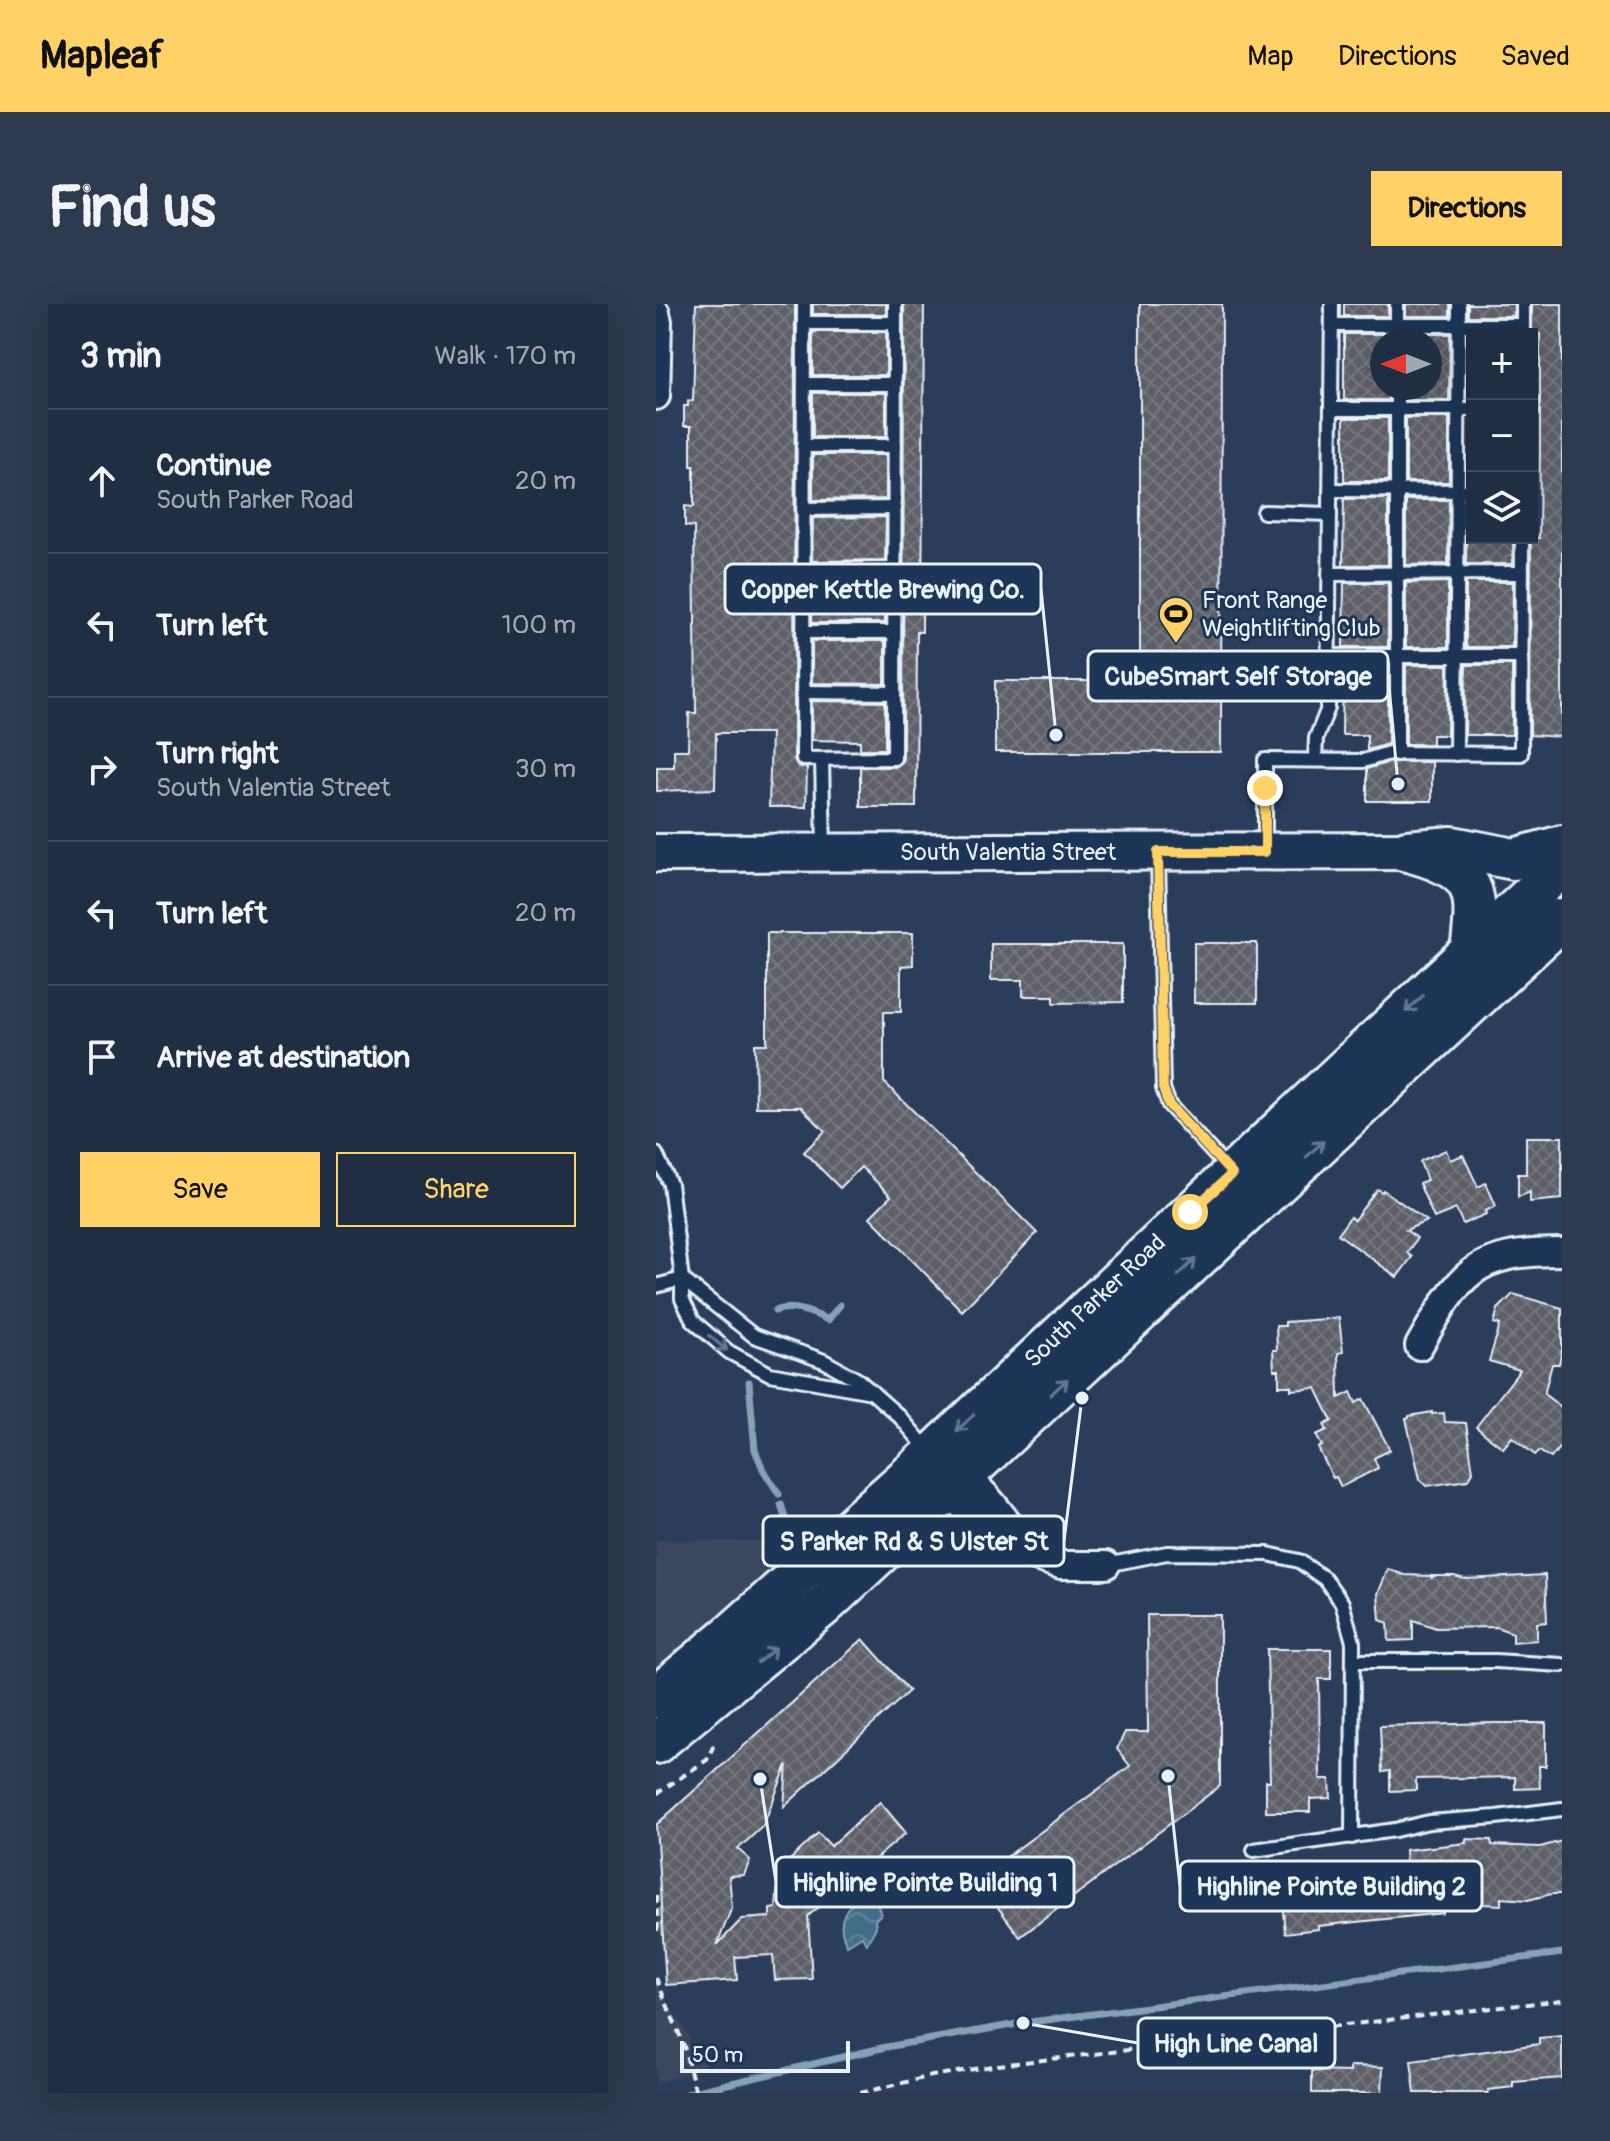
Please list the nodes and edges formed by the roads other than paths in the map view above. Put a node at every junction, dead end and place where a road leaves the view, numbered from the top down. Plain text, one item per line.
1 (804, 304) edge
2 (895, 304) edge
3 (1332, 304) edge
4 (1397, 304) edge
5 (1459, 304) edge
6 (1523, 304) edge
7 (656, 313) edge
8 (804, 323) junction
9 (895, 323) junction
10 (1332, 325) junction
11 (1397, 325) junction
12 (1459, 325) junction
13 (1507, 328) edge
14 (1523, 328) edge
15 (804, 384) junction
16 (895, 384) junction
17 (656, 396) edge
18 (1397, 400) edge
19 (1331, 409) junction
20 (1397, 409) junction
21 (1465, 409) edge
22 (803, 446) junction
23 (895, 446) junction
24 (1330, 490) junction
25 (1397, 491) junction
26 (1458, 491) junction
27 (1466, 491) edge
28 (895, 508) junction
29 (803, 509) junction
30 (1264, 512) dead end
31 (1330, 514) junction
32 (1522, 544) edge
33 (895, 569) junction
34 (803, 570) junction
35 (1397, 573) junction
36 (1457, 573) junction
37 (1522, 573) junction
38 (1329, 574) junction
39 (803, 632) junction
40 (894, 632) junction
41 (1328, 656) junction
42 (1397, 656) junction
43 (1457, 656) junction
44 (1521, 656) junction
45 (803, 692) junction
46 (894, 693) junction
47 (1397, 754) junction
48 (1456, 754) junction
49 (822, 759) junction
50 (1315, 760) junction
51 (1562, 846) edge
52 (1459, 848) junction
53 (1407, 851) junction
54 (1158, 852) junction
55 (1265, 852) junction
56 (656, 853) edge
57 (824, 853) junction
58 (1562, 866) edge
59 (1523, 903) junction
60 (1548, 932) edge
61 (1471, 951) junction
62 (656, 1154) edge
63 (1245, 1188) junction
64 (1562, 1252) edge
65 (682, 1279) junction
66 (656, 1286) edge
67 (1419, 1346) dead end
68 (872, 1392) junction
69 (949, 1473) junction
70 (1106, 1565) joint
71 (1353, 1661) junction
72 (1562, 1665) edge
73 (656, 1697) edge
74 (656, 1743) edge
75 (1562, 1809) edge
76 (1352, 1837) junction
77 (1254, 1850) dead end

1 - 8 lane
2 - 9 lane
3 - 10 lane
4 - 11 lane
5 - 12 lane
6 - 14 lane
7 - 17 street
8 - 9 lane
8 - 15 lane
9 - 16 lane
10 - 11 lane
10 - 19 lane
11 - 12 lane
12 - 13 lane
12 - 21 lane
15 - 16 lane
15 - 22 lane
16 - 23 lane
18 - 20 lane
19 - 20 lane
19 - 24 lane
20 - 21 lane
20 - 25 lane
21 - 26 lane
22 - 23 lane
22 - 29 lane
23 - 28 lane
24 - 25 lane
24 - 31 lane
25 - 26 lane
25 - 35 lane
26 - 27 lane
26 - 36 lane
28 - 29 lane
28 - 33 lane
29 - 34 lane
30 - 31 lane
31 - 38 lane
32 - 37 lane
33 - 34 lane
33 - 40 lane
34 - 39 lane
35 - 36 lane
35 - 38 lane
35 - 42 lane
36 - 37 lane
36 - 43 lane
37 - 44 lane
38 - 41 lane
39 - 40 lane
39 - 45 lane
40 - 46 lane
41 - 42 lane
41 - 50 lane
42 - 43 lane
42 - 47 lane
43 - 44 lane
43 - 48 lane
44 - 48 lane
45 - 46 lane
45 - 49 lane
46 - 49 lane
47 - 48 lane
47 - 50 lane
49 - 57 lane
50 - 55 lane
51 - 52 main road
52 - 53 main road
52 - 59 main road
53 - 55 street, South Valentia Street
53 - 61 main road
54 - 55 street, South Valentia Street
54 - 57 street, South Valentia Street
54 - 63 lane
56 - 57 street, South Valentia Street
58 - 59 main road, South Parker Road
59 - 60 main road
59 - 61 main road, South Parker Road
63 -> 60 main road, South Parker Road
61 -> 63 main road, South Parker Road
62 - 65 lane
63 - 69 main road, South Parker Road
64 - 67 street
65 - 66 lane
65 - 68 lane
65 -> 68 lane
68 - 69 lane
69 - 70 street
69 - 73 main road, South Parker Road
74 -> 69 main road, South Parker Road
70 - 71 lane
71 - 72 lane
71 - 76 lane
75 - 76 lane
76 - 77 lane

